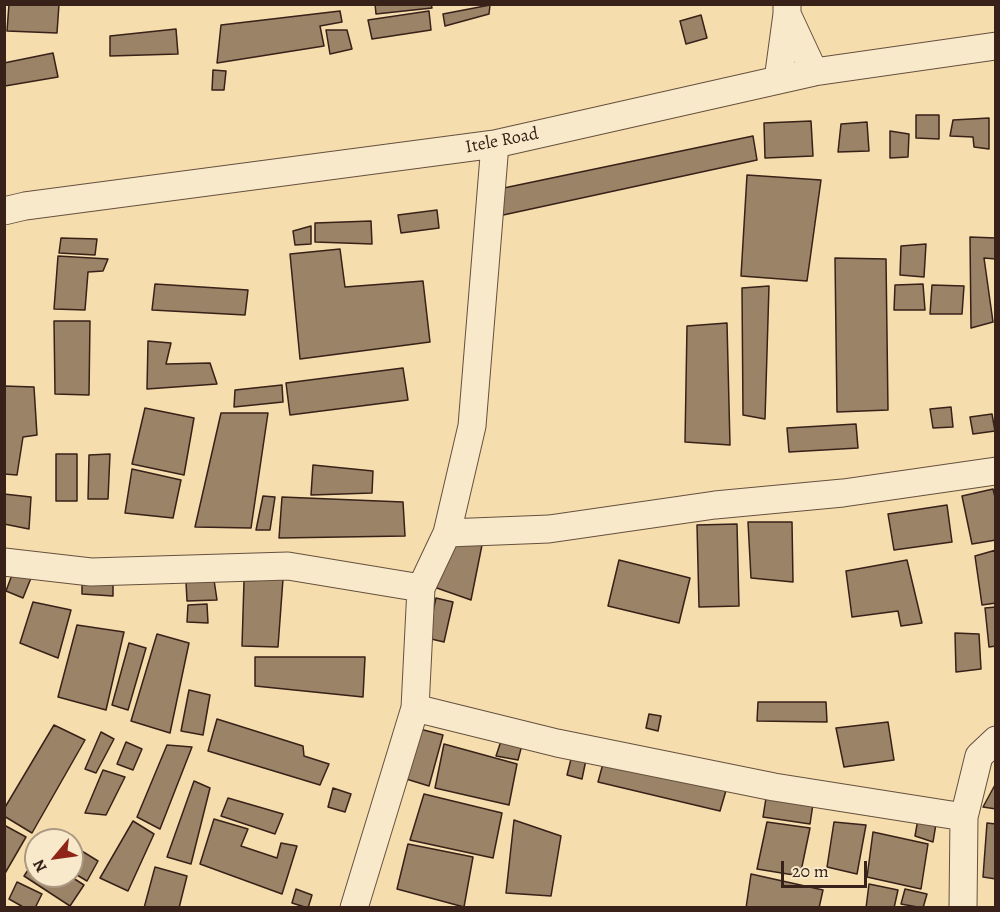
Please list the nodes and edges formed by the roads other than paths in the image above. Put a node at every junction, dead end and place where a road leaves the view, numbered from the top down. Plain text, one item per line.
1 (787, 9) edge
2 (996, 46) edge
3 (814, 72) junction
4 (778, 80) junction
5 (495, 144) junction
6 (11, 204) edge
7 (996, 471) edge
8 (447, 533) junction
9 (4, 562) edge
10 (422, 588) junction
11 (415, 708) junction
12 (996, 740) edge
13 (964, 817) junction
14 (354, 908) edge
15 (963, 908) edge

1 - 3 street
1 - 4 street
2 - 3 street, Itele Road
3 - 4 street, Itele Road
4 - 5 street, Itele Road
5 - 6 street, Itele Road
5 - 8 street
7 - 8 street
8 - 10 street
9 - 10 street
10 - 11 street
11 - 13 street
11 - 14 street
12 - 13 street
13 - 15 street

